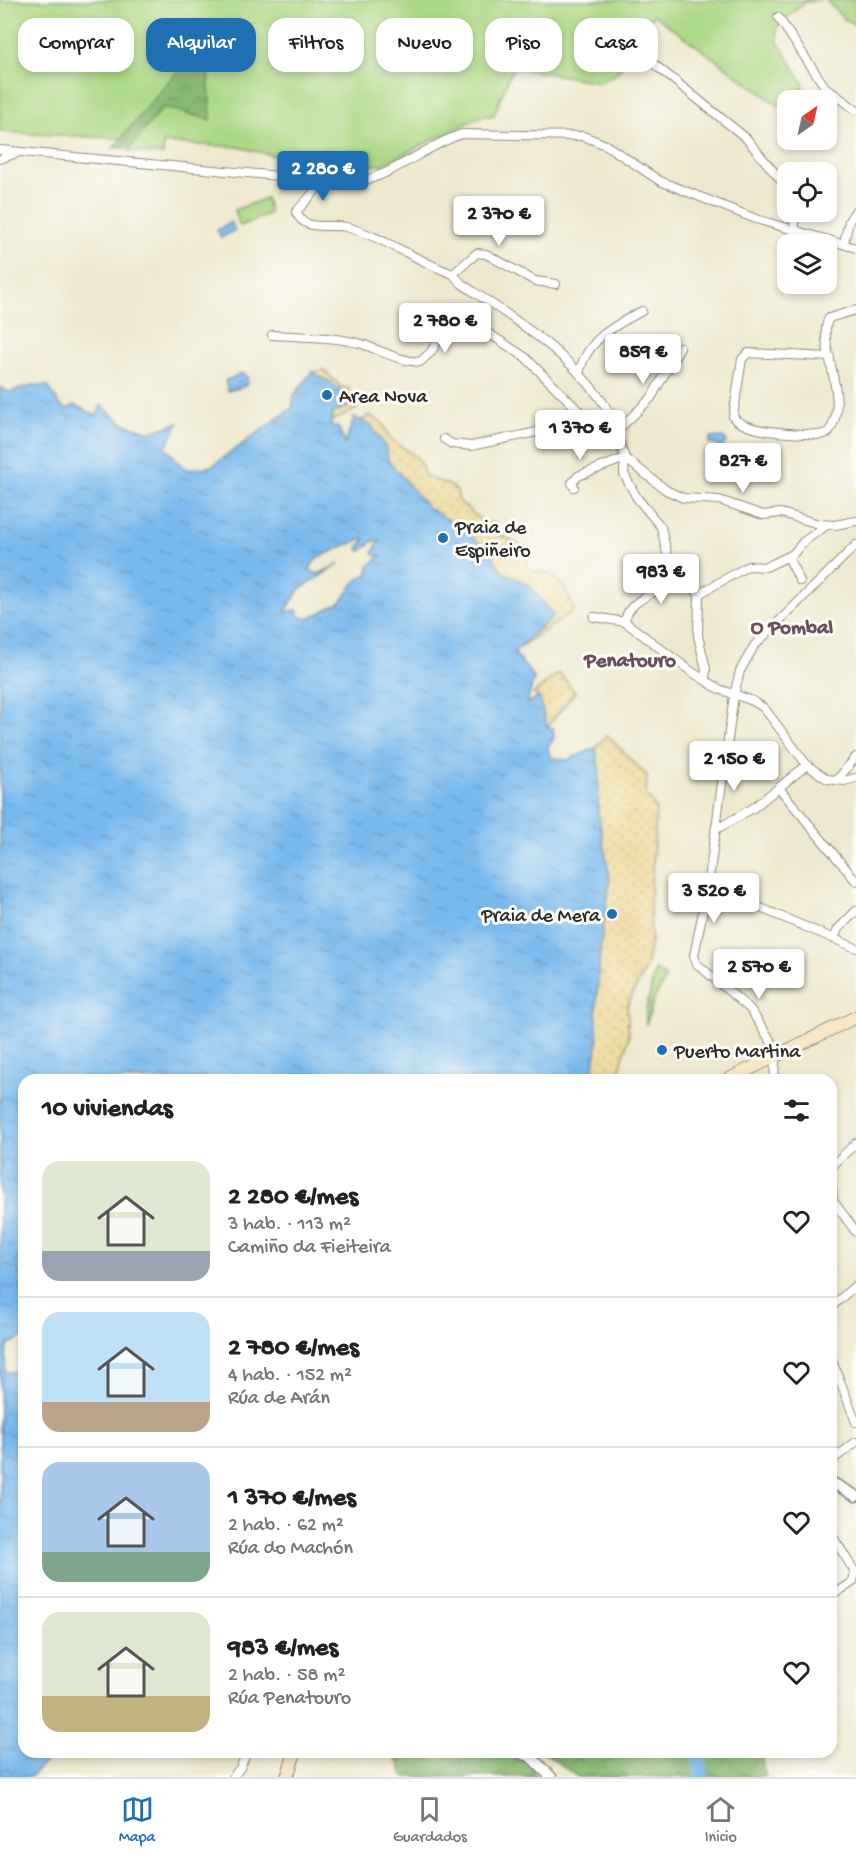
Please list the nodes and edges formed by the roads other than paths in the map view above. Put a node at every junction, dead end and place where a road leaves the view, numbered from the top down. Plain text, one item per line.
1 (778, 17) dead end
2 (658, 67) edge
3 (856, 110) edge
4 (0, 150) edge
5 (21, 152) junction
6 (0, 159) edge
7 (777, 176) edge
8 (315, 181) junction
9 (856, 210) edge
10 (794, 222) edge
11 (796, 232) junction
12 (844, 243) junction
13 (856, 248) edge
14 (453, 274) junction
15 (556, 284) dead end
16 (856, 310) edge
17 (642, 311) dead end
18 (272, 335) dead end
19 (680, 347) dead end
20 (830, 357) junction
21 (579, 373) junction
22 (593, 420) junction
23 (615, 432) junction
24 (444, 439) dead end
25 (625, 458) junction
26 (574, 488) dead end
27 (856, 520) edge
28 (827, 525) junction
29 (856, 545) edge
30 (788, 557) junction
31 (680, 579) junction
32 (800, 581) dead end
33 (699, 594) junction
34 (594, 617) dead end
35 (624, 622) junction
36 (705, 679) junction
37 (734, 695) junction
38 (856, 757) edge
39 (807, 765) junction
40 (856, 778) edge
41 (837, 780) junction
42 (779, 788) junction
43 (715, 830) junction
44 (856, 881) edge
45 (708, 886) junction
46 (856, 911) edge
47 (834, 939) junction
48 (856, 948) edge
49 (856, 1017) edge
50 (774, 1059) junction
51 (741, 1074) edge
52 (774, 1074) edge
53 (856, 1143) edge
54 (837, 1161) edge
55 (837, 1207) edge
56 (856, 1232) edge
57 (856, 1285) edge
58 (837, 1302) edge
59 (837, 1373) edge
60 (856, 1422) edge
61 (856, 1442) edge
62 (837, 1456) edge
63 (837, 1485) edge
64 (856, 1496) edge
65 (837, 1544) edge
66 (837, 1592) edge
67 (244, 1758) edge
68 (293, 1758) edge
69 (533, 1758) edge
70 (233, 1777) edge
71 (287, 1777) edge
72 (551, 1777) edge

1 - 3 street
2 - 7 street
4 - 5 street
5 - 6 street
5 - 8 street
8 - 11 street
8 - 14 street
9 - 12 street
10 - 11 street
11 - 12 street
12 - 13 street
14 - 15 street
14 - 21 street
16 - 20 street
17 - 21 street
18 - 22 street
19 - 23 street
20 - 20 street
21 - 23 street
22 - 23 street
22 - 24 street
23 - 25 street
25 - 26 street
25 - 28 street
25 - 31 street
27 - 28 street
28 - 30 street
29 - 37 street
30 - 32 street
30 - 33 street
31 - 33 street
31 - 35 street
33 - 36 street
34 - 35 street
35 - 36 street
36 - 37 street
37 - 39 street
37 - 43 street
38 - 41 street
39 - 41 street
39 - 42 street
40 - 41 street
42 - 43 street
42 - 44 street
43 - 45 street
45 - 47 street
45 - 50 street
46 - 47 street
47 - 48 street
49 - 50 main road
50 - 51 main road
50 - 52 street
53 - 54 street
55 - 56 street
57 - 58 street
59 - 60 street
61 - 62 street
63 - 64 street
65 - 66 street
67 - 70 street
68 - 71 main road
69 - 72 street

